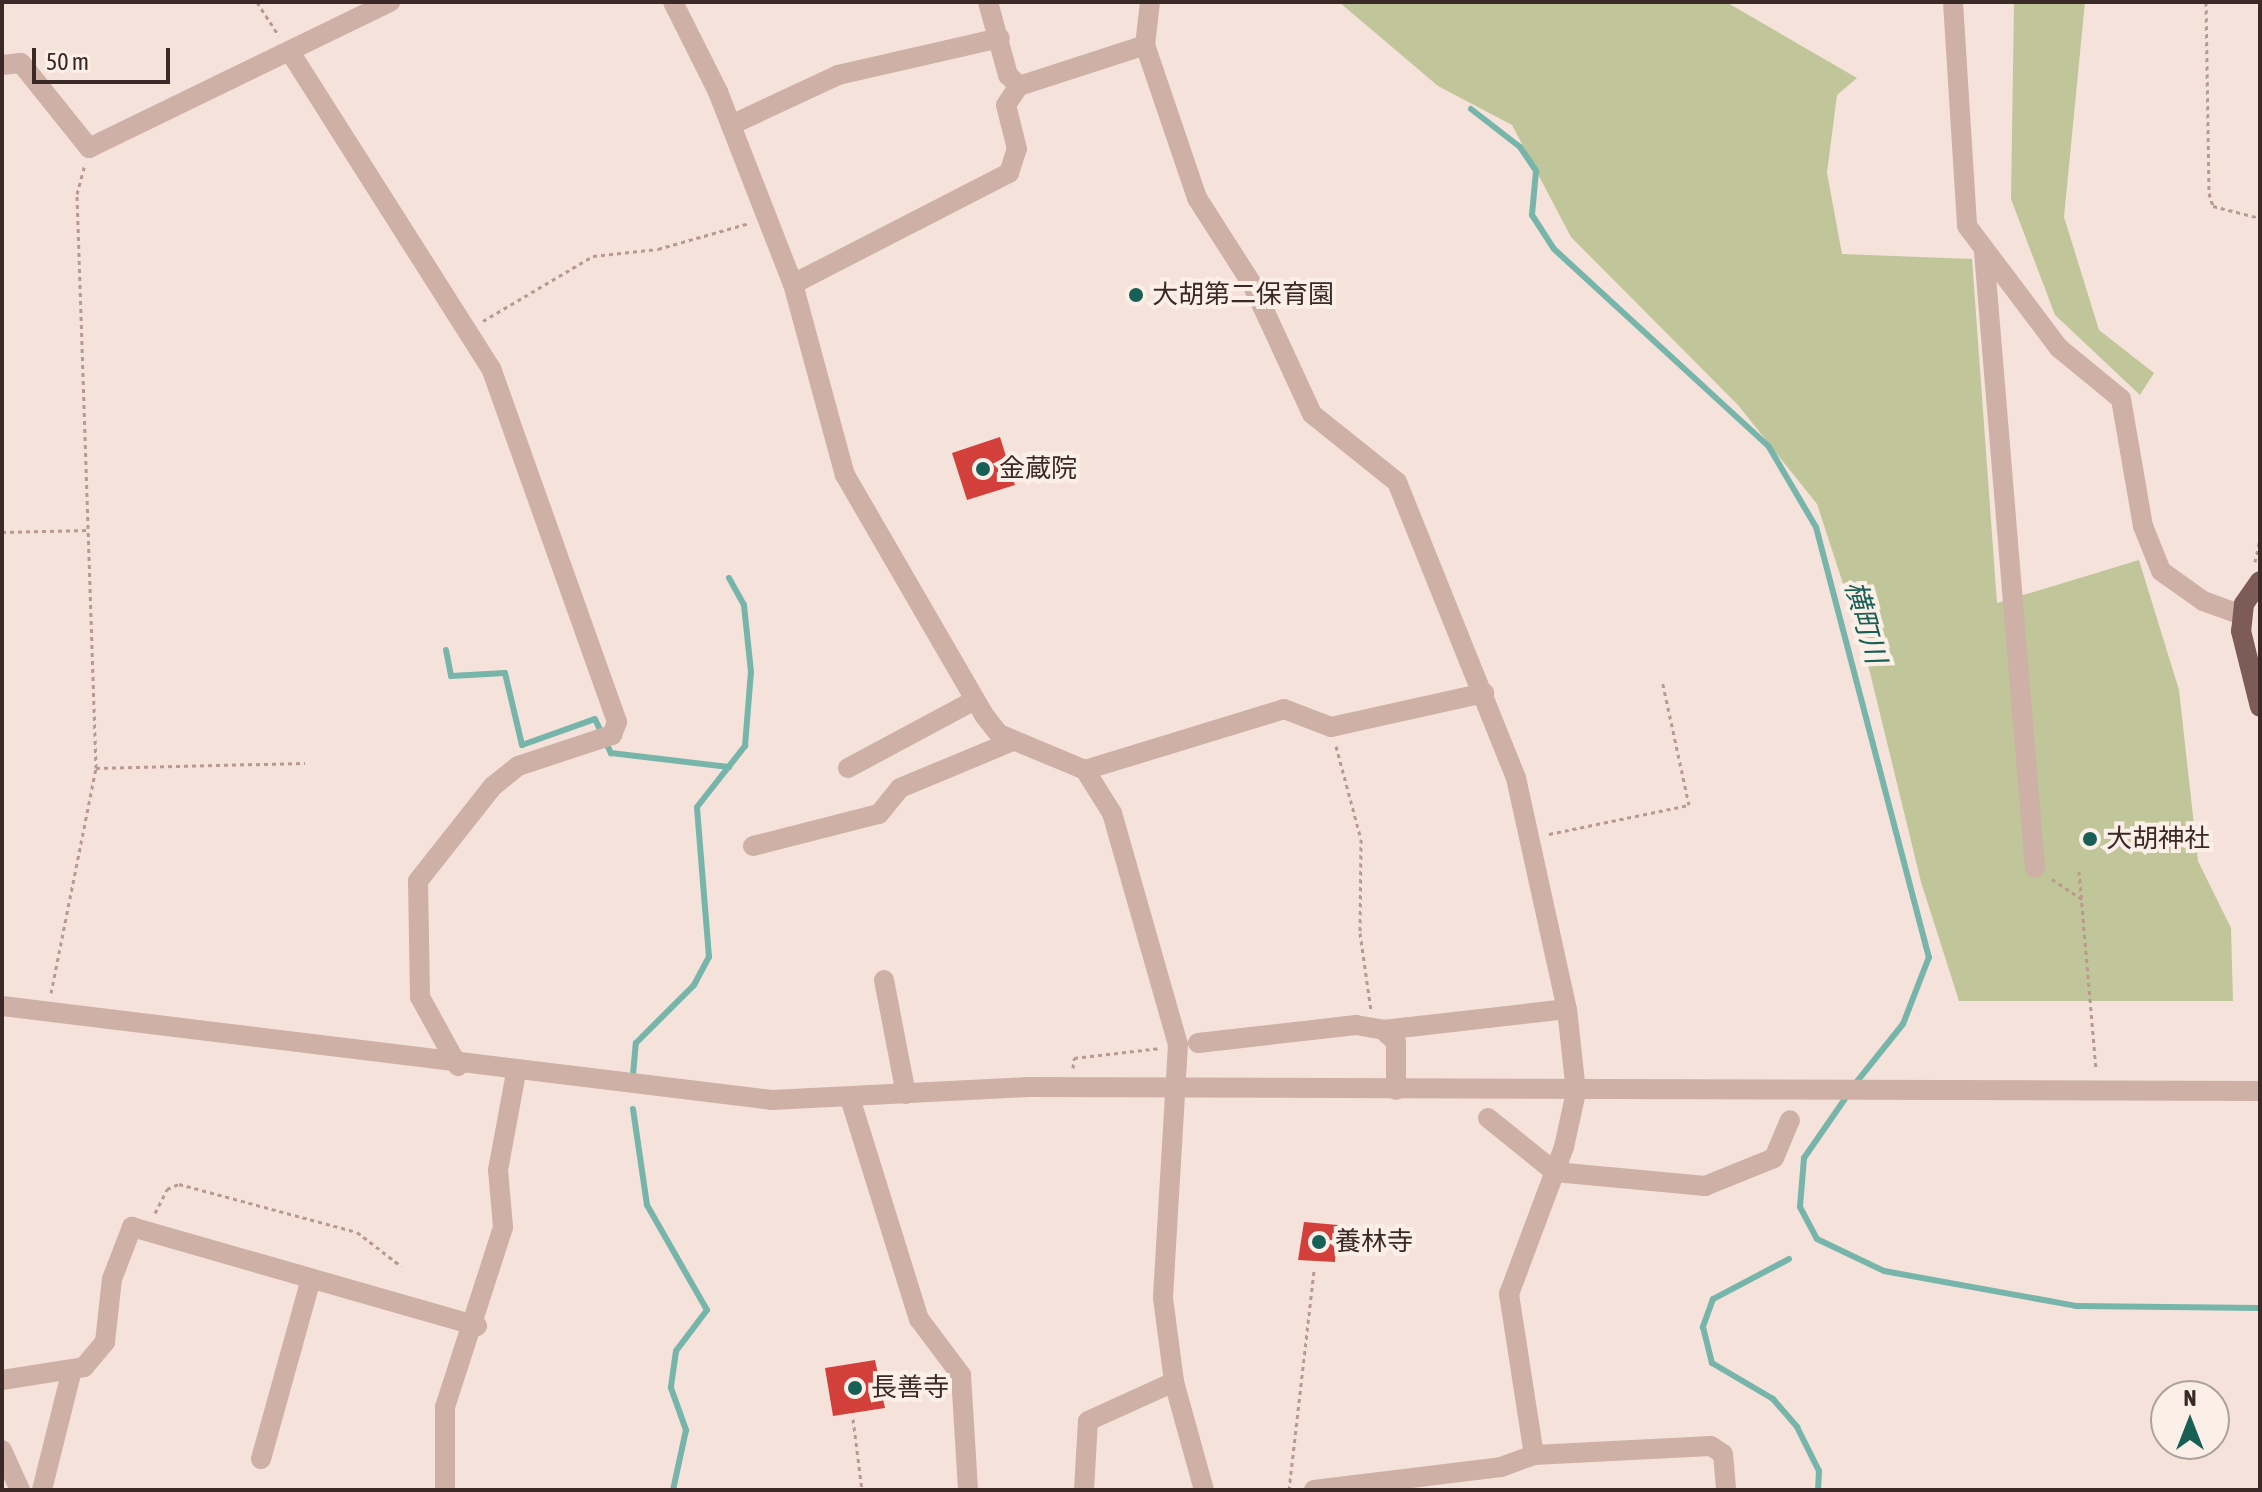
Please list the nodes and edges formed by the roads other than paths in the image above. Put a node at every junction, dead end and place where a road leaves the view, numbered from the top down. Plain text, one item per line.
1 (390, 2) edge
2 (673, 2) edge
3 (988, 2) edge
4 (1150, 2) edge
5 (1953, 2) edge
6 (1000, 38) junction
7 (1145, 45) junction
8 (292, 55) junction
9 (2, 65) edge
10 (1019, 86) junction
11 (731, 125) junction
12 (1984, 252) junction
13 (793, 284) junction
14 (2260, 581) edge
15 (2242, 615) junction
16 (1484, 693) junction
17 (975, 700) junction
18 (2260, 707) edge
19 (1013, 741) junction
20 (848, 768) dead end
21 (1085, 770) junction
22 (753, 846) dead end
23 (2035, 868) road end
24 (884, 980) dead end
25 (2, 1006) edge
26 (1567, 1009) junction
27 (1378, 1029) junction
28 (1198, 1043) dead end
29 (458, 1066) junction
30 (516, 1073) junction
31 (1173, 1090) junction
32 (1396, 1090) junction
33 (2260, 1091) edge
34 (1576, 1092) junction
35 (906, 1094) junction
36 (850, 1098) junction
37 (1488, 1118) dead end
38 (1790, 1120) dead end
39 (1555, 1172) junction
40 (311, 1279) junction
41 (477, 1326) junction
42 (71, 1374) junction
43 (2, 1380) edge
44 (1174, 1382) junction
45 (2, 1450) edge
46 (1534, 1455) junction
47 (261, 1459) dead end
48 (967, 1480) edge
49 (20, 1490) edge
50 (42, 1490) edge
51 (445, 1490) edge
52 (1084, 1490) edge
53 (1204, 1490) edge
54 (1314, 1490) edge
55 (1726, 1490) edge

1 - 8 street
2 - 11 street
3 - 6 street
4 - 7 street
5 - 12 street
6 - 10 street
6 - 11 street
7 - 10 street
7 - 16 street
8 - 9 street
8 - 29 street
10 - 13 street
11 - 13 street
12 - 15 street
12 - 23 street
13 - 17 street
14 - 15 main road
15 - 18 main road
16 - 21 street
16 - 26 street
17 - 19 street
17 - 20 street
19 - 21 street
19 - 22 street
21 - 31 street
24 - 35 street
25 - 29 street
26 - 27 street
26 - 34 street
27 - 28 street
27 - 32 street
29 - 30 street
30 - 36 street
30 - 41 street
31 - 32 street
31 - 35 street
31 - 44 street
32 - 34 street
33 - 34 street
34 - 39 street
35 - 36 street
36 - 48 street
37 - 39 street
38 - 39 street
39 - 46 street
40 - 41 street
40 - 42 street
40 - 47 street
41 - 51 street
42 - 43 street
42 - 50 street
44 - 52 street
44 - 53 street
45 - 49 street
46 - 54 street
46 - 55 street

